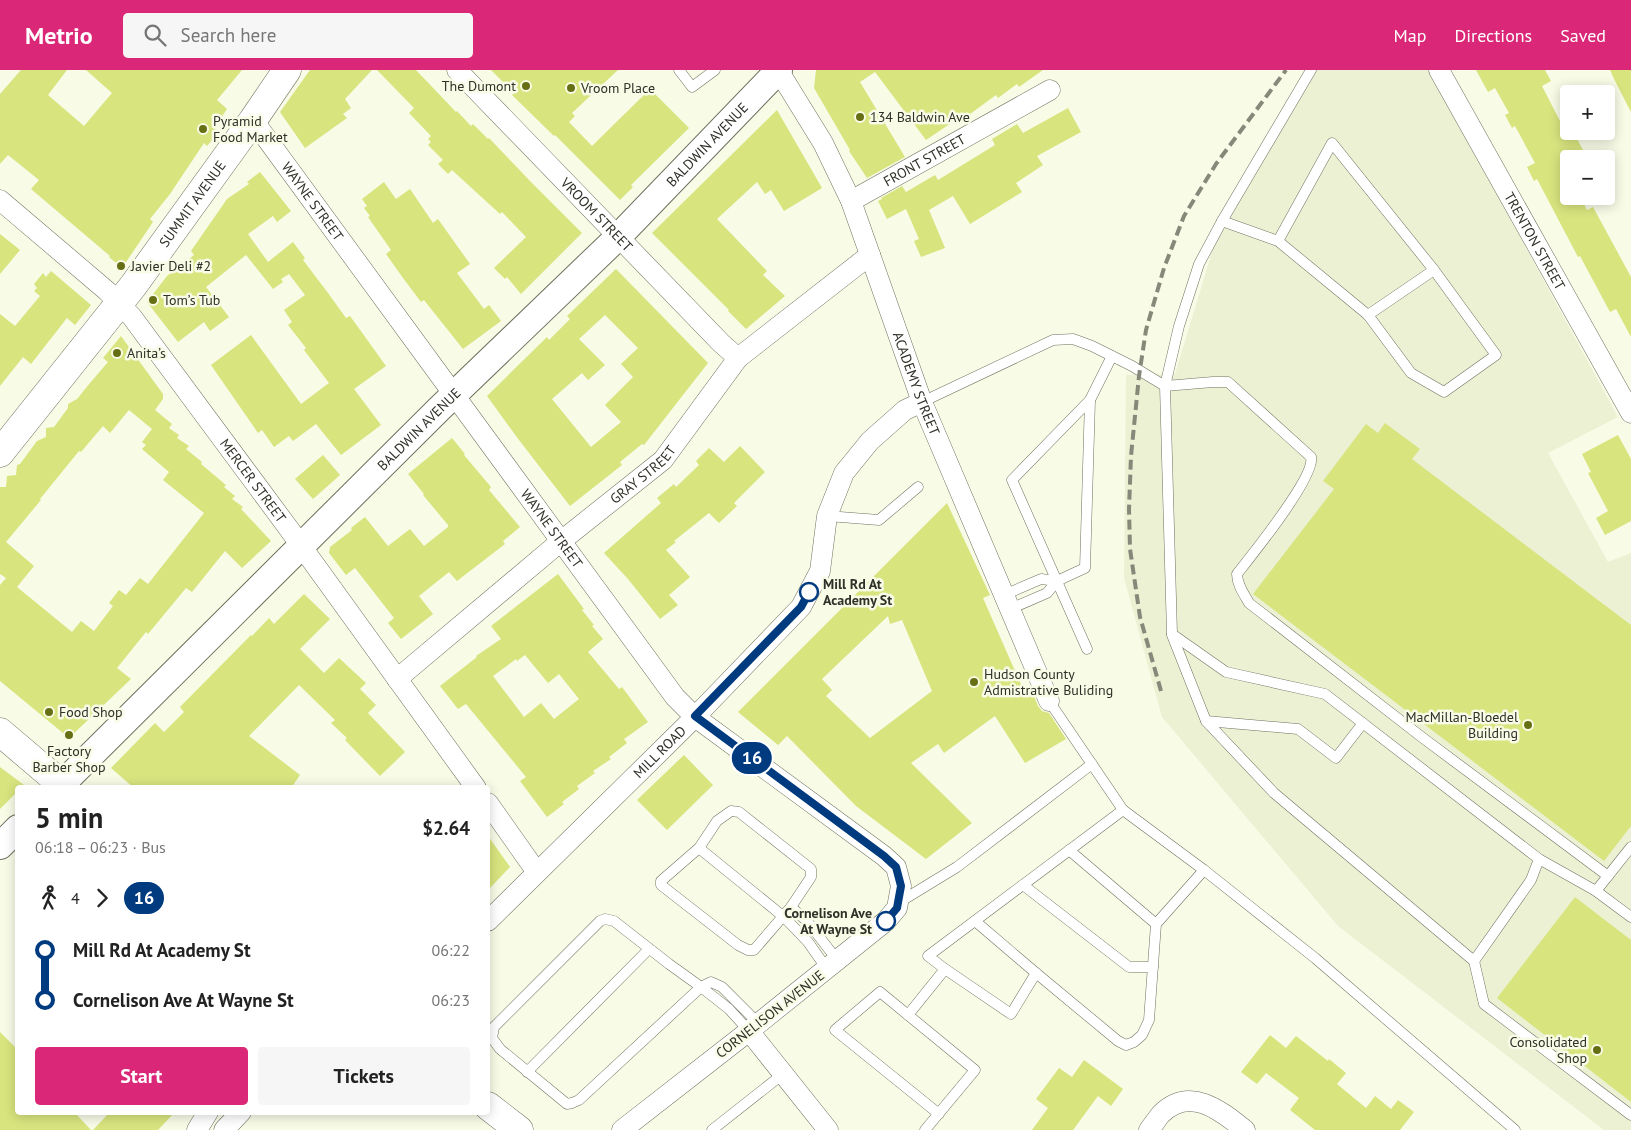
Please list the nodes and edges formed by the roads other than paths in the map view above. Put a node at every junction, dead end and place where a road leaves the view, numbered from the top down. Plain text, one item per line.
1 (287, 70) edge
2 (457, 70) edge
3 (679, 70) edge
4 (715, 70) edge
5 (779, 70) edge
6 (1311, 70) edge
7 (1440, 70) edge
8 (1050, 90) dead end
9 (253, 120) junction
10 (0, 200) edge
11 (850, 201) junction
12 (1222, 220) junction
13 (619, 236) junction
14 (1278, 242) junction
15 (870, 255) junction
16 (1434, 270) junction
17 (120, 303) junction
18 (1368, 315) junction
19 (1112, 356) junction
20 (738, 358) junction
21 (1165, 386) junction
22 (454, 395) junction
23 (1090, 400) junction
24 (922, 402) junction
25 (1629, 406) edge
26 (0, 453) edge
27 (918, 487) dead end
28 (827, 516) junction
29 (560, 542) junction
30 (302, 546) junction
31 (1057, 581) junction
32 (1007, 602) junction
33 (1172, 634) junction
34 (1087, 649) dead end
35 (397, 679) junction
36 (1049, 701) joint
37 (695, 716) junction
38 (1206, 721) junction
39 (1363, 723) junction
40 (0, 732) edge
41 (1092, 764) junction
42 (61, 785) edge
43 (63, 785) edge
44 (474, 785) edge
45 (490, 806) edge
46 (1123, 810) junction
47 (15, 831) edge
48 (0, 846) edge
49 (1631, 847) edge
50 (699, 848) junction
51 (1069, 850) junction
52 (1540, 859) junction
53 (1204, 870) junction
54 (536, 871) junction
55 (1608, 876) junction
56 (1023, 885) junction
57 (1596, 891) junction
58 (899, 894) junction
59 (791, 907) junction
60 (784, 917) junction
61 (1631, 917) edge
62 (490, 918) edge
63 (975, 921) junction
64 (1156, 924) junction
65 (649, 949) junction
66 (1474, 961) junction
67 (832, 965) junction
68 (1153, 967) junction
69 (945, 970) junction
70 (1036, 973) junction
71 (701, 987) junction
72 (908, 1015) junction
73 (754, 1028) junction
74 (527, 1072) junction
75 (784, 1074) junction
76 (490, 1108) edge
77 (940, 1114) junction
78 (206, 1115) edge
79 (238, 1115) edge
80 (1631, 1115) edge
81 (197, 1130) edge
82 (224, 1130) edge
83 (519, 1130) edge
84 (622, 1130) edge
85 (712, 1130) edge
86 (828, 1130) edge
87 (925, 1130) edge
88 (1149, 1130) edge
89 (1245, 1130) edge
90 (1515, 1130) edge

1 - 9 main road, SUMMIT AVENUE
2 - 13 street, VROOM STREET
3 - 4 lane
5 - 11 street, ACADEMY STREET
5 - 13 street, BALDWIN AVENUE
6 - 12 lane
7 - 25 street, TRENTON STREET
8 - 11 street, FRONT STREET
9 - 17 main road, SUMMIT AVENUE
9 - 22 street, WAYNE STREET
10 - 17 street, MERCER STREET
11 - 15 street, ACADEMY STREET
12 - 14 lane
12 - 21 lane
13 - 20 street, VROOM STREET
13 - 22 street, BALDWIN AVENUE
14 - 16 lane
14 - 18 lane
15 - 20 street, GRAY STREET
15 - 24 street, ACADEMY STREET
16 - 18 lane
16 - 18 lane
17 - 26 main road, SUMMIT AVENUE
17 - 30 street, MERCER STREET
19 - 21 lane
19 - 23 lane
19 - 24 lane
20 - 29 street, GRAY STREET
21 - 33 lane
21 - 55 lane
22 - 29 street, WAYNE STREET
22 - 30 street, BALDWIN AVENUE
23 - 31 lane
23 - 31 lane
24 - 28 street, MILL ROAD
24 - 32 street, ACADEMY STREET
27 - 28 lane
28 - 37 street, MILL ROAD
29 - 35 street, GRAY STREET
29 - 37 street, WAYNE STREET
30 - 35 street, MERCER STREET
30 - 43 street, BALDWIN AVENUE
31 - 32 lane
31 - 32 lane
31 - 34 lane
32 - 36 street, ACADEMY STREET
33 - 38 lane
33 - 39 lane
35 - 44 street, MERCER STREET
36 - 41 lane
37 - 54 street, MILL ROAD
37 - 58 street, WAYNE STREET
38 - 39 lane
38 - 66 lane
39 - 52 lane
40 - 42 main road
41 - 46 lane
41 - 58 lane
45 - 54 street
46 - 51 lane
46 - 53 lane
47 - 48 street
49 - 55 lane
50 - 59 lane
50 - 60 lane
50 - 60 lane
51 - 56 lane
51 - 64 lane
52 - 57 lane
52 - 66 lane
53 - 64 lane
53 - 90 lane
54 - 62 street, MILL ROAD
55 - 57 lane
56 - 63 lane
56 - 68 lane
57 - 61 lane
58 - 67 street, CORNELISON AVENUE
59 - 60 lane
59 - 67 lane
60 - 67 lane
63 - 69 lane
63 - 70 lane
64 - 68 lane
65 - 71 lane
65 - 74 lane
65 - 74 lane
66 - 80 lane
67 - 73 street, CORNELISON AVENUE
68 - 70 lane
69 - 70 lane
69 - 72 lane
71 - 73 lane
71 - 74 lane
72 - 77 lane
72 - 77 lane
73 - 75 street
73 - 84 street, CORNELISON AVENUE
75 - 85 lane
75 - 86 street
76 - 83 main road
77 - 87 lane
78 - 81 street
79 - 82 street
88 - 89 street

